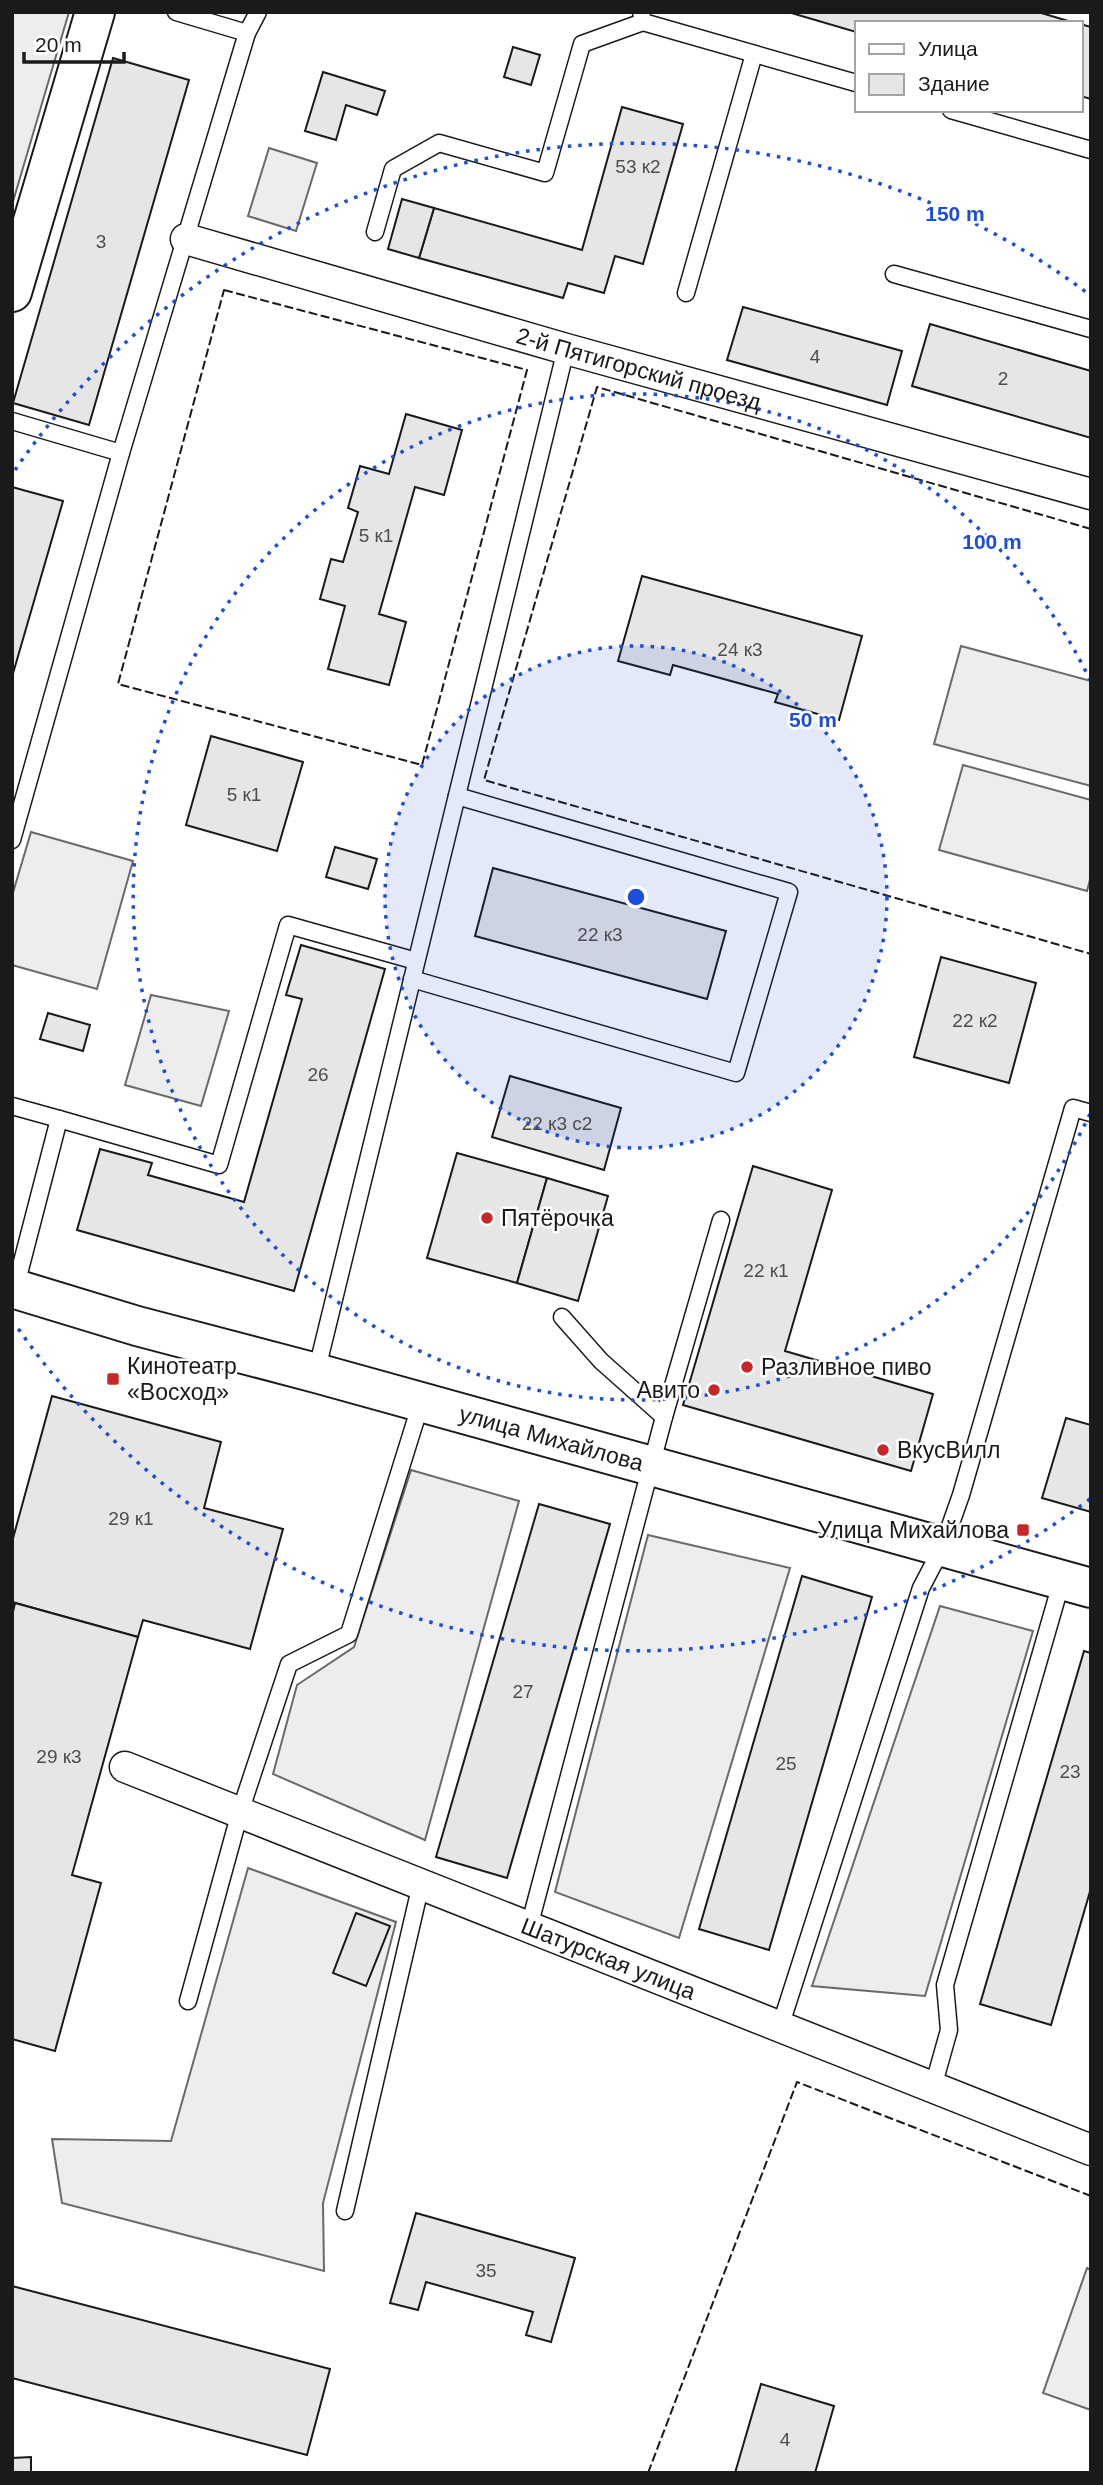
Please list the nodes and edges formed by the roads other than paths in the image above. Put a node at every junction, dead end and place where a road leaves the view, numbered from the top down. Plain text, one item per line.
1 (94, 12) edge
2 (176, 12) edge
3 (258, 12) edge
4 (642, 17) edge
5 (247, 33) junction
6 (754, 54) junction
7 (855, 83) edge
8 (958, 112) edge
9 (1091, 150) edge
10 (375, 232) dead end
11 (186, 239) junction
12 (894, 274) dead end
13 (12, 292) edge
14 (686, 293) dead end
15 (1091, 329) edge
16 (566, 349) junction
17 (12, 421) edge
18 (121, 453) junction
19 (1091, 494) edge
20 (457, 796) junction
21 (12, 840) edge
22 (416, 961) junction
23 (412, 979) junction
24 (12, 1106) edge
25 (1091, 1113) edge
26 (59, 1119) junction
27 (720, 1220) dead end
28 (14, 1289) edge
29 (562, 1318) dead end
30 (316, 1373) junction
31 (421, 1403) junction
32 (664, 1417) junction
33 (652, 1467) junction
34 (943, 1546) junction
35 (1076, 1584) edge
36 (125, 1767) dead end
37 (240, 1812) junction
38 (421, 1884) junction
39 (529, 1927) junction
40 (188, 2001) dead end
41 (780, 2026) junction
42 (933, 2087) junction
43 (1091, 2150) edge
44 (345, 2211) dead end

1 - 13 street
2 - 5 lane
3 - 5 lane
4 - 6 lane
4 - 10 lane
5 - 11 lane
6 - 7 lane
6 - 14 lane
8 - 9 lane
11 - 16 street, 2-й Пятигорский проезд
11 - 18 lane
12 - 15 lane
16 - 19 street, 2-й Пятигорский проезд
16 - 20 lane
17 - 18 lane
18 - 21 lane
20 - 22 lane
20 - 23 lane
22 - 23 lane
22 - 26 lane
23 - 30 lane
24 - 26 lane
25 - 34 lane
26 - 28 lane
27 - 32 lane
28 - 30 street, улица Михайлова
29 - 32 lane
30 - 31 street, улица Михайлова
31 - 33 street, улица Михайлова
31 - 37 lane
32 - 33 lane
33 - 34 street, улица Михайлова
33 - 39 lane
34 - 35 street, улица Михайлова
34 - 41 lane
35 - 42 lane
36 - 37 street, Шатурская улица
37 - 38 street, Шатурская улица
37 - 40 lane
38 - 39 street, Шатурская улица
38 - 44 lane
39 - 41 street, Шатурская улица
41 - 42 street, Шатурская улица
42 - 43 street, Шатурская улица

